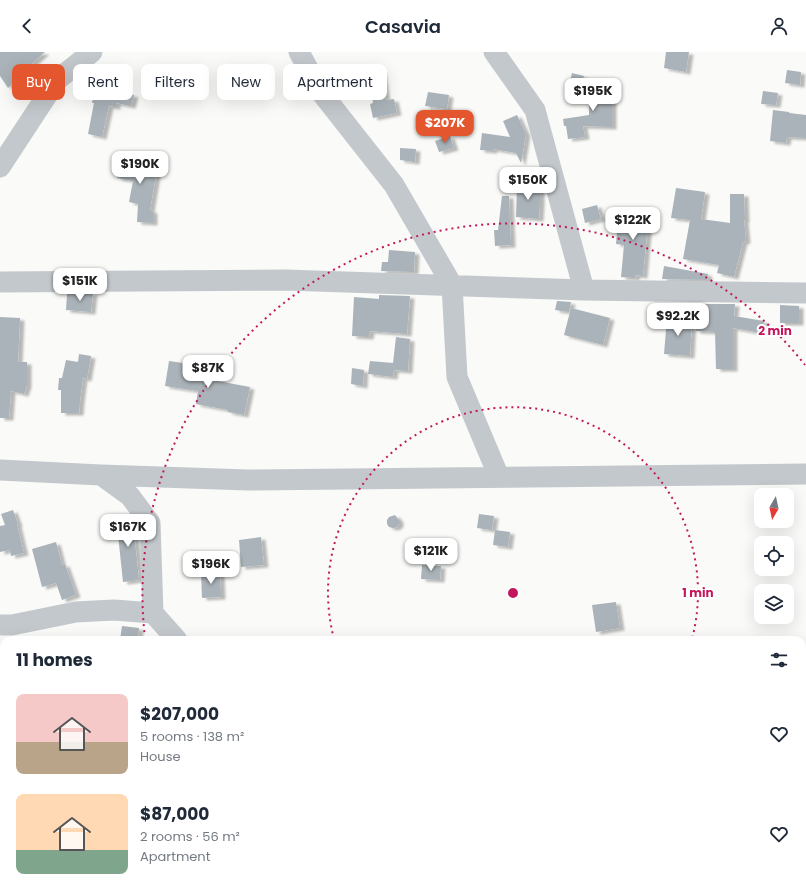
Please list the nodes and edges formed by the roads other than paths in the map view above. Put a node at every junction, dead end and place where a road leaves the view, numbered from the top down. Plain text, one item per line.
1 (92, 52) edge
2 (299, 52) edge
3 (494, 52) edge
4 (0, 168) edge
5 (0, 282) edge
6 (452, 285) junction
7 (584, 290) junction
8 (806, 293) edge
9 (0, 470) edge
10 (806, 474) edge
11 (101, 475) junction
12 (498, 477) junction
13 (153, 613) junction
14 (0, 625) edge
15 (173, 636) edge

1 - 4 street
2 - 6 street
3 - 7 street
5 - 6 street
6 - 7 street
6 - 12 street
7 - 8 street
9 - 11 street
10 - 12 street
11 - 12 street
11 - 13 street
13 - 14 street
13 - 15 street

